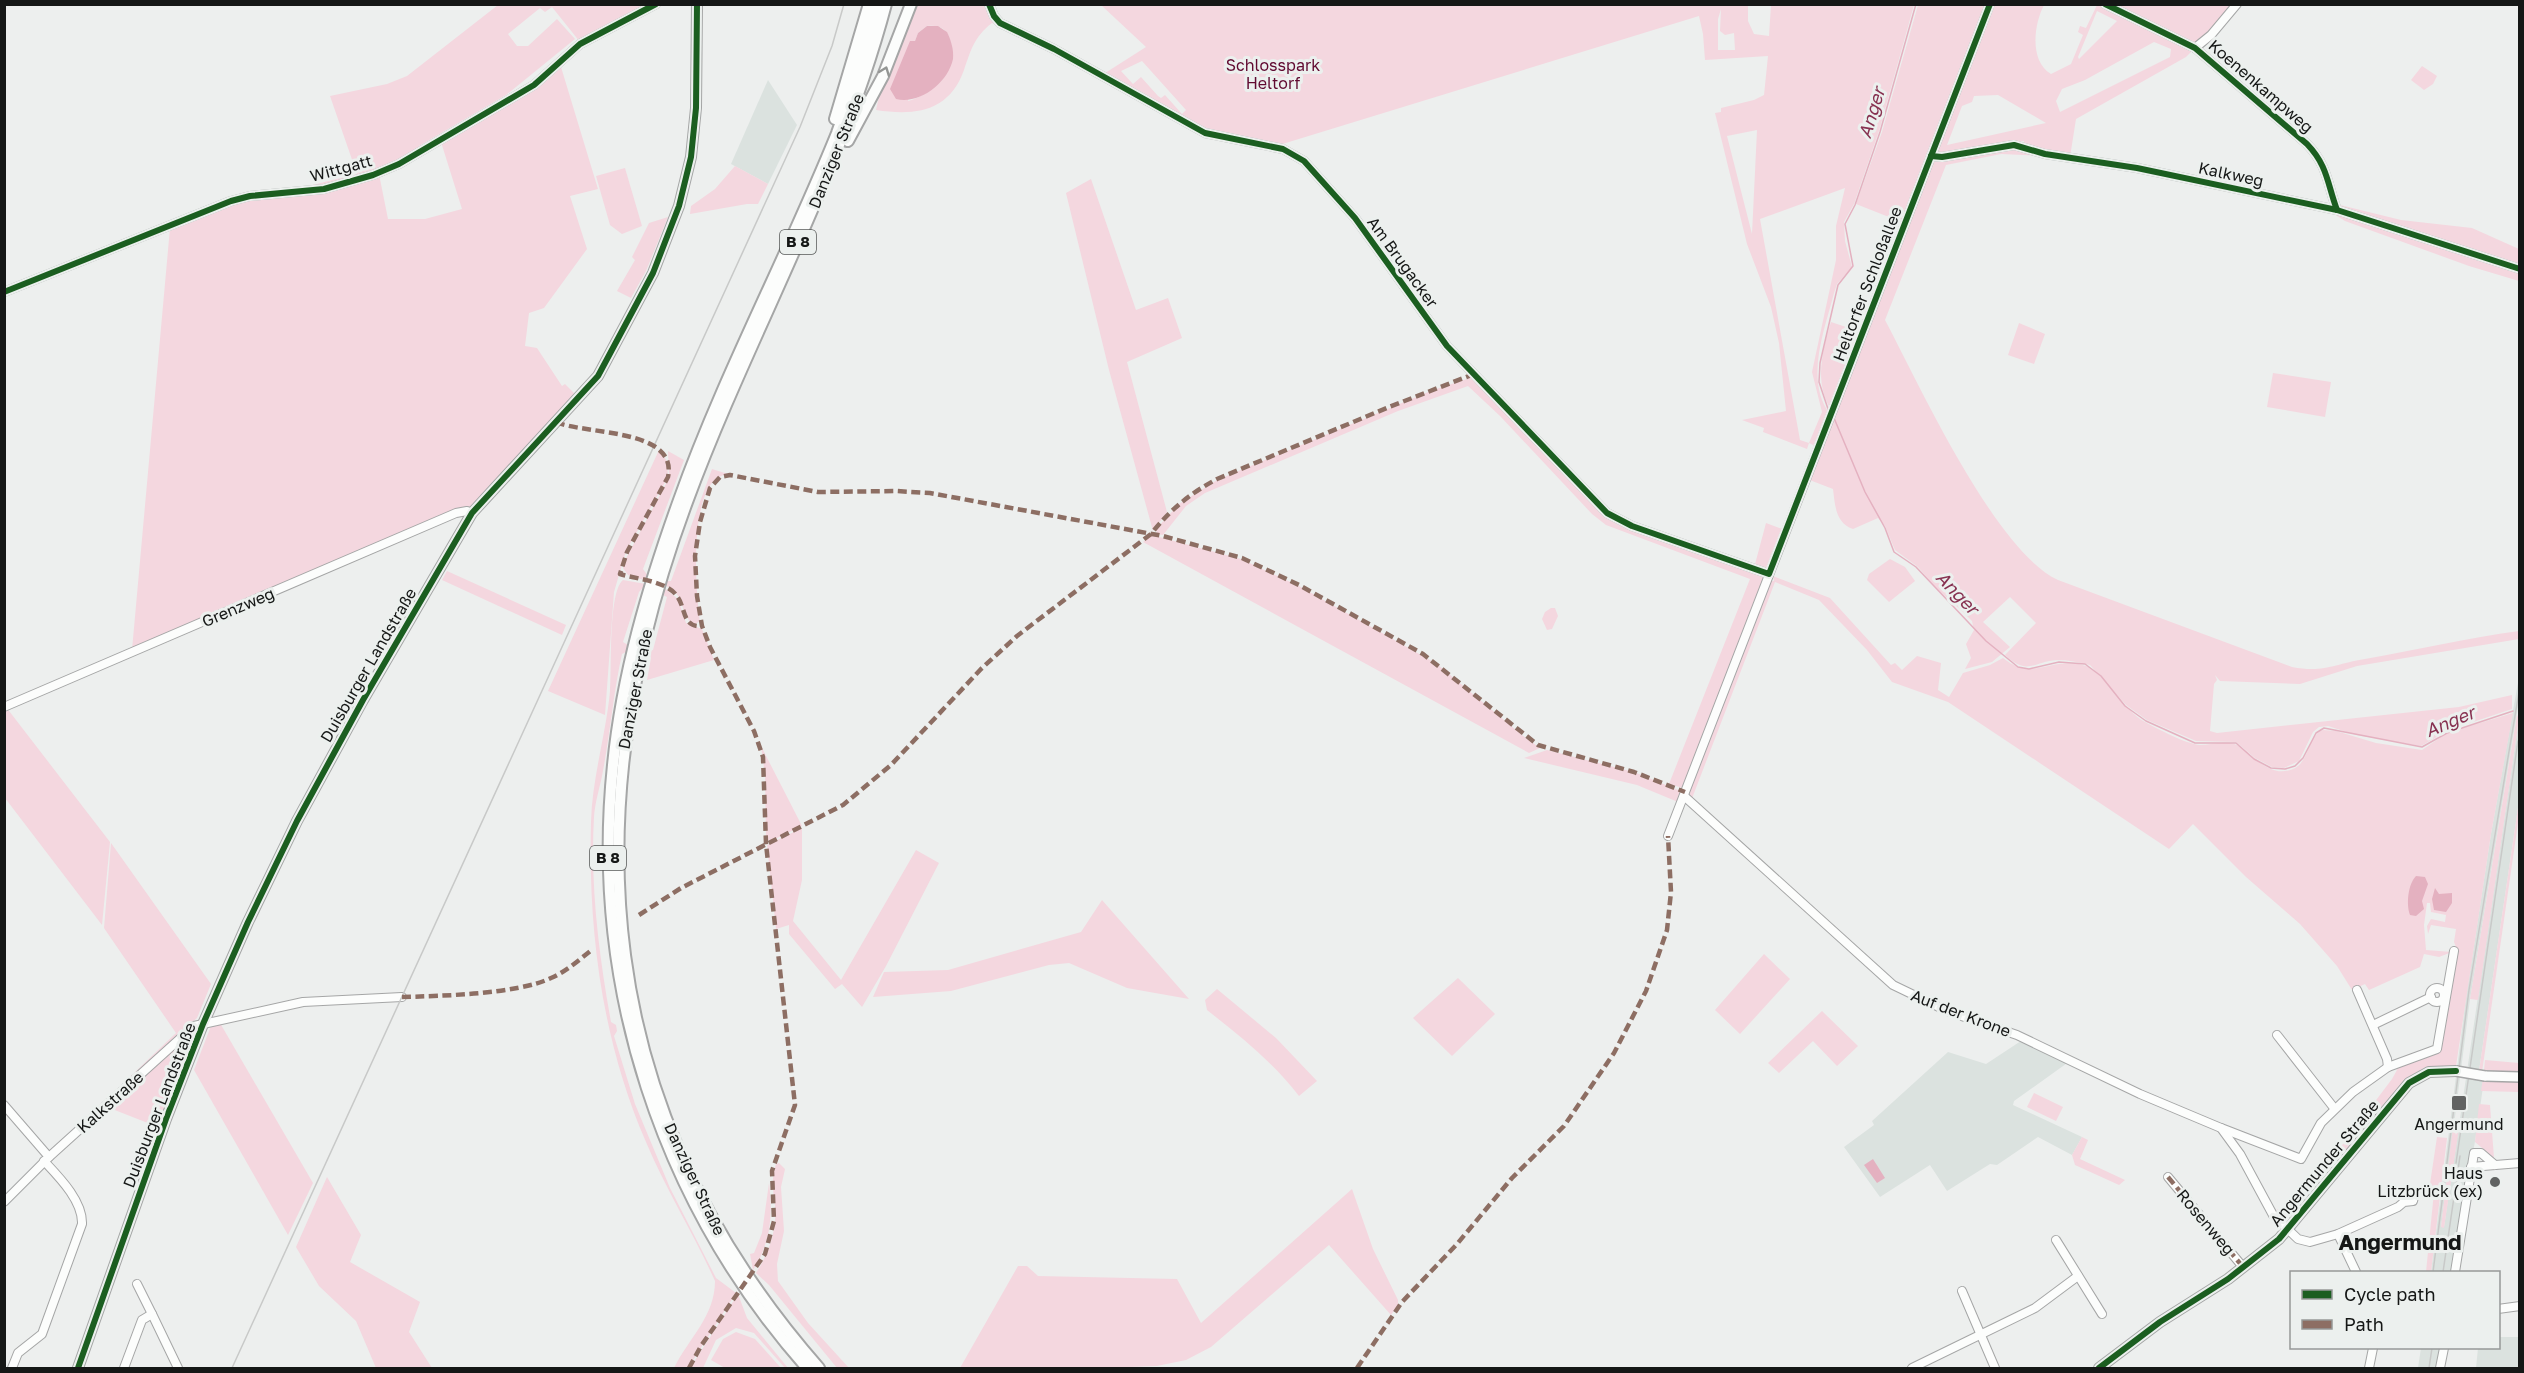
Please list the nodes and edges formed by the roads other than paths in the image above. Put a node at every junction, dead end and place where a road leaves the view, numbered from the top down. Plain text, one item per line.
1 (656, 4) edge
2 (697, 4) edge
3 (869, 4) edge
4 (878, 4) edge
5 (886, 4) edge
6 (911, 4) edge
7 (989, 4) edge
8 (1990, 4) edge
9 (2105, 4) edge
10 (2237, 4) edge
11 (2195, 48) junction
12 (1931, 156) junction
13 (836, 157) junction
14 (825, 162) junction
15 (2337, 210) junction
16 (2520, 269) edge
17 (4, 291) edge
18 (472, 513) junction
19 (1769, 574) junction
20 (4, 707) edge
21 (1683, 796) junction
22 (1668, 836) dead end
23 (2454, 951) dead end
24 (2357, 990) dead end
25 (2445, 996) junction
26 (402, 997) dead end
27 (203, 1024) junction
28 (2373, 1025) junction
29 (2277, 1035) dead end
30 (2388, 1067) junction
31 (2520, 1077) edge
32 (5, 1105) edge
33 (2334, 1108) junction
34 (2221, 1128) junction
35 (2250, 1138) junction
36 (2240, 1154) junction
37 (47, 1159) junction
38 (2520, 1163) edge
39 (2495, 1165) junction
40 (2471, 1167) junction
41 (2169, 1177) dead end
42 (4, 1202) edge
43 (2404, 1202) dead end
44 (2288, 1230) junction
45 (2338, 1234) junction
46 (2056, 1240) dead end
47 (2243, 1267) junction
48 (2356, 1271) edge
49 (2455, 1271) edge
50 (2078, 1276) junction
51 (137, 1284) dead end
52 (1962, 1291) dead end
53 (2520, 1306) edge
54 (2500, 1309) edge
55 (152, 1314) junction
56 (2102, 1314) dead end
57 (1981, 1335) junction
58 (2373, 1349) edge
59 (2444, 1349) edge
60 (12, 1368) edge
61 (78, 1368) edge
62 (124, 1368) edge
63 (178, 1368) edge
64 (807, 1368) edge
65 (819, 1368) edge
66 (1912, 1368) edge
67 (1995, 1368) edge
68 (2099, 1368) edge
69 (2369, 1368) edge
70 (2440, 1368) edge

1 - 17 street, Wittgatt
2 - 18 main road, Duisburger Landstraße
3 - 14 highway
4 - 14 highway, Danziger Straße / B 8
5 - 13 highway, Danziger Straße / B 8
13 -> 6 highway
7 - 19 street, Am Brugacker
8 - 12 street, Heltorfer Schloßallee
9 - 11 street
10 - 11 street
11 - 15 street, Koenenkampweg
12 - 15 street, Kalkweg
12 - 19 street, Heltorfer Schloßallee
13 - 65 highway, Danziger Straße / B 8
14 - 64 highway, Danziger Straße / B 8
15 - 16 street, Kalkweg
18 - 20 street, Grenzweg
18 - 27 main road, Duisburger Landstraße
19 - 21 street, Heltorfer Schloßallee
21 - 22 street, Heltorfer Schloßallee
21 - 34 street, Auf der Krone
23 - 25 street
24 - 28 street
25 - 28 street
25 - 30 street
26 - 27 street, Kalkstraße
27 - 37 street, Kalkstraße
27 - 61 main road, Duisburger Landstraße
28 - 30 street
29 - 33 street
30 - 33 street
31 - 44 main road, Angermunder Straße, bridge
32 - 37 street
33 - 35 street, Auf der Krone
34 - 35 street, Auf der Krone
34 - 36 street
35 - 36 street
36 - 44 street
37 - 42 street, Kalkstraße
37 - 60 street
38 - 39 street
39 - 40 street
39 - 40 street
40 - 49 street
41 - 47 street, Rosenweg
43 - 45 street
44 - 45 street
44 - 47 main road, Angermunder Straße
45 - 48 street
46 - 50 street
47 - 68 main road, Angermunder Straße
50 - 56 street
50 - 57 street
51 - 55 street
52 - 57 street
53 - 54 street
55 - 62 street
55 - 63 street
57 - 66 street
57 - 67 street
58 - 69 street
59 - 70 street

